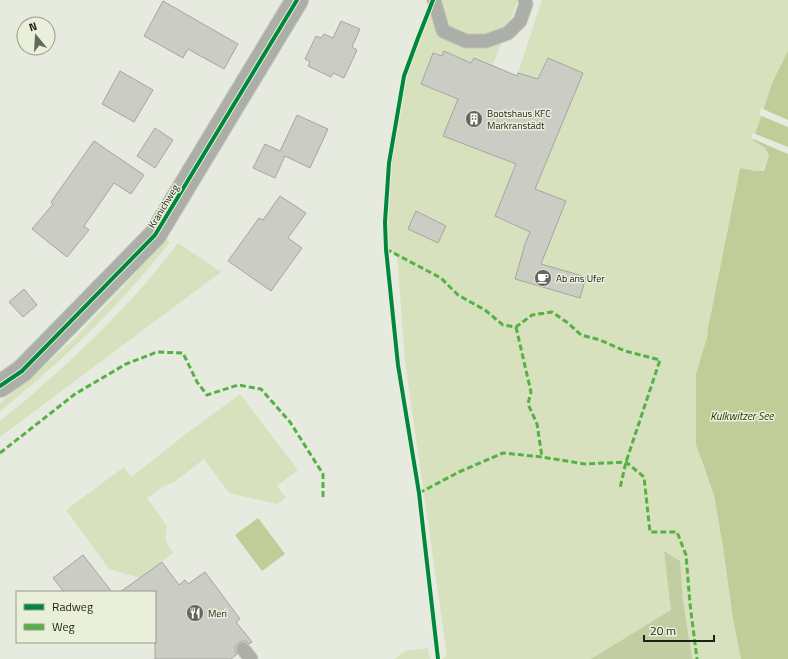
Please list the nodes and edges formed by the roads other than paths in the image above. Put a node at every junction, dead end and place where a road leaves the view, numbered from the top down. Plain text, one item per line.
1 (297, 0) edge
2 (434, 0) edge
3 (525, 0) edge
4 (0, 386) edge

1 - 4 street, Kranichweg
2 - 3 lane

